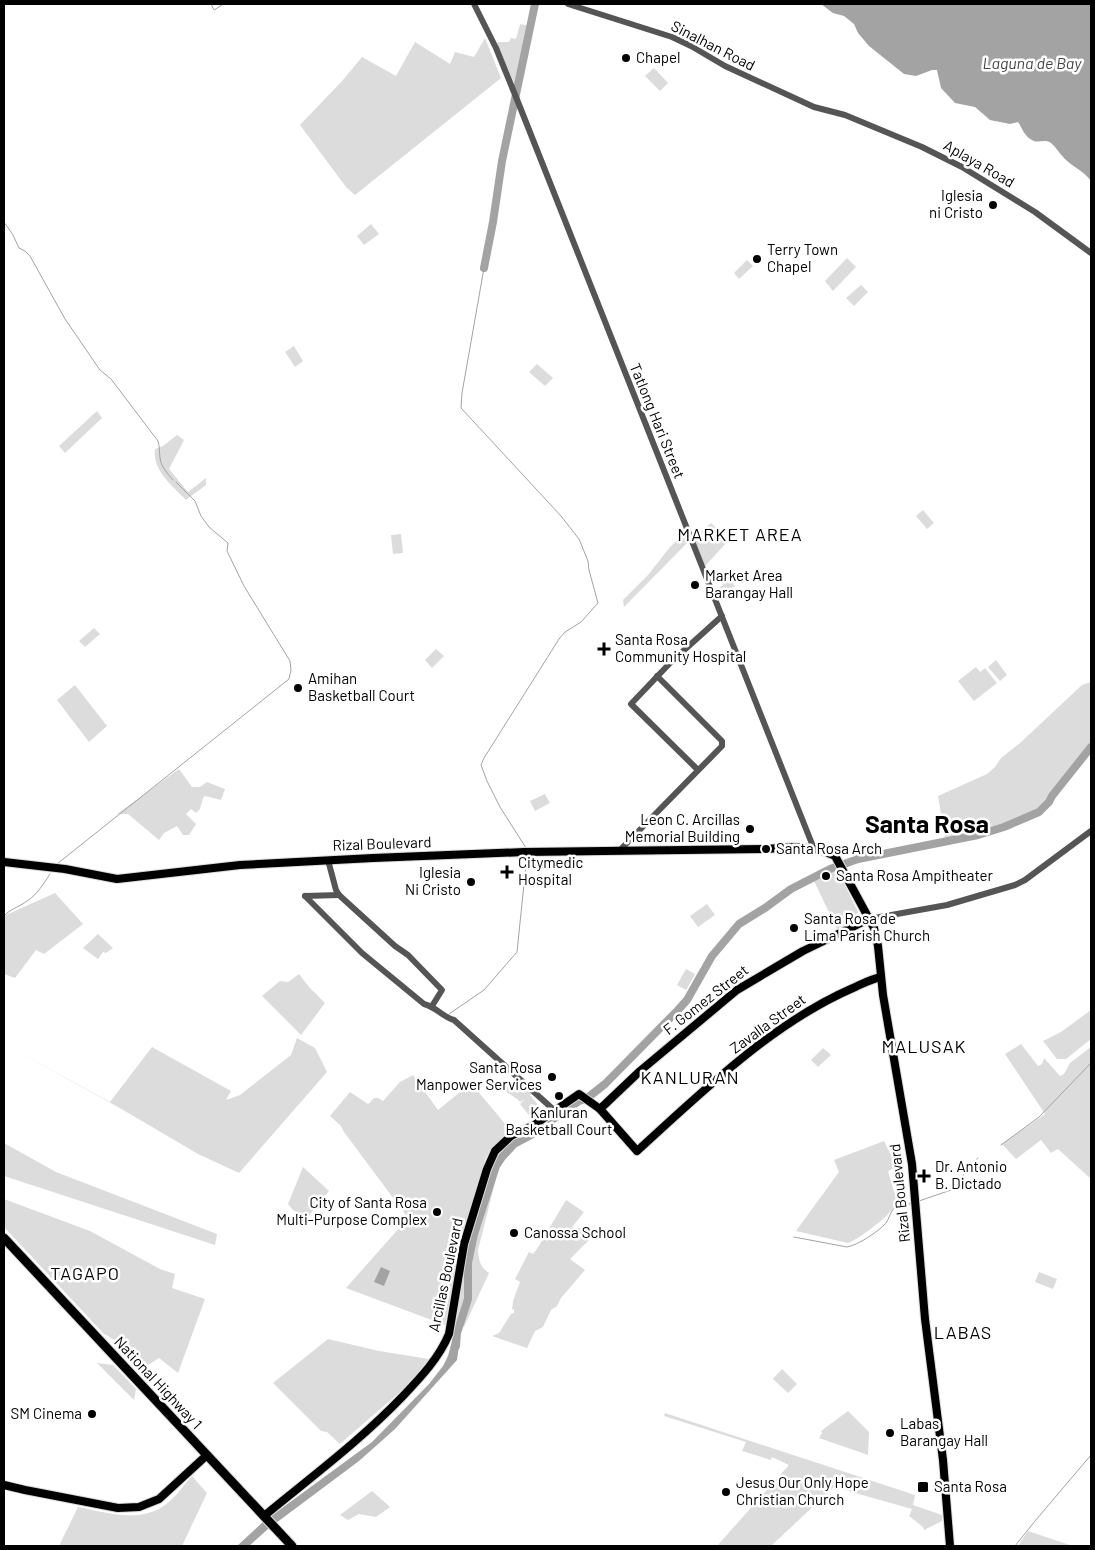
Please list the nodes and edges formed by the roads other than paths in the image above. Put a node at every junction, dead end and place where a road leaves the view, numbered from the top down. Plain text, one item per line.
1 (474, 4) edge
2 (568, 4) edge
3 (845, 115) joint
4 (1091, 253) edge
5 (722, 616) junction
6 (656, 676) junction
7 (697, 770) junction
8 (1091, 831) edge
9 (814, 849) junction
10 (620, 850) junction
11 (328, 860) junction
12 (4, 862) edge
13 (339, 895) junction
14 (869, 919) junction
15 (881, 977) junction
16 (432, 1006) junction
17 (600, 1108) junction
18 (554, 1110) junction
19 (637, 1150) joint
20 (4, 1238) edge
21 (207, 1455) junction
22 (4, 1485) edge
23 (264, 1516) junction
24 (292, 1546) edge
25 (950, 1546) edge

1 - 5 street, Tatlong Hari Street
2 - 3 street, Sinalhan Road
3 - 4 street, Aplaya Road
5 - 6 street
5 - 9 street, Tatlong Hari Street
6 - 7 street
6 - 7 street
7 - 10 street
8 - 14 street
9 - 10 main road, Rizal Boulevard
9 - 14 main road, Rizal Boulevard
10 - 11 main road, Rizal Boulevard
11 - 12 main road, Rizal Boulevard
11 - 13 street
13 - 16 street
13 - 16 street
14 - 15 main road, Rizal Boulevard
14 - 17 main road, F. Gomez Street
15 - 19 main road, Zavalla Street
15 - 25 main road, Rizal Boulevard
16 - 18 street
17 - 18 main road, Arcillas Boulevard
17 - 19 main road, Arcillas Boulevard
18 - 23 main road, Arcillas Boulevard
20 - 21 highway, National Highway 1
21 - 22 main road
21 - 23 highway, National Highway 1
23 - 24 highway, National Highway 1

